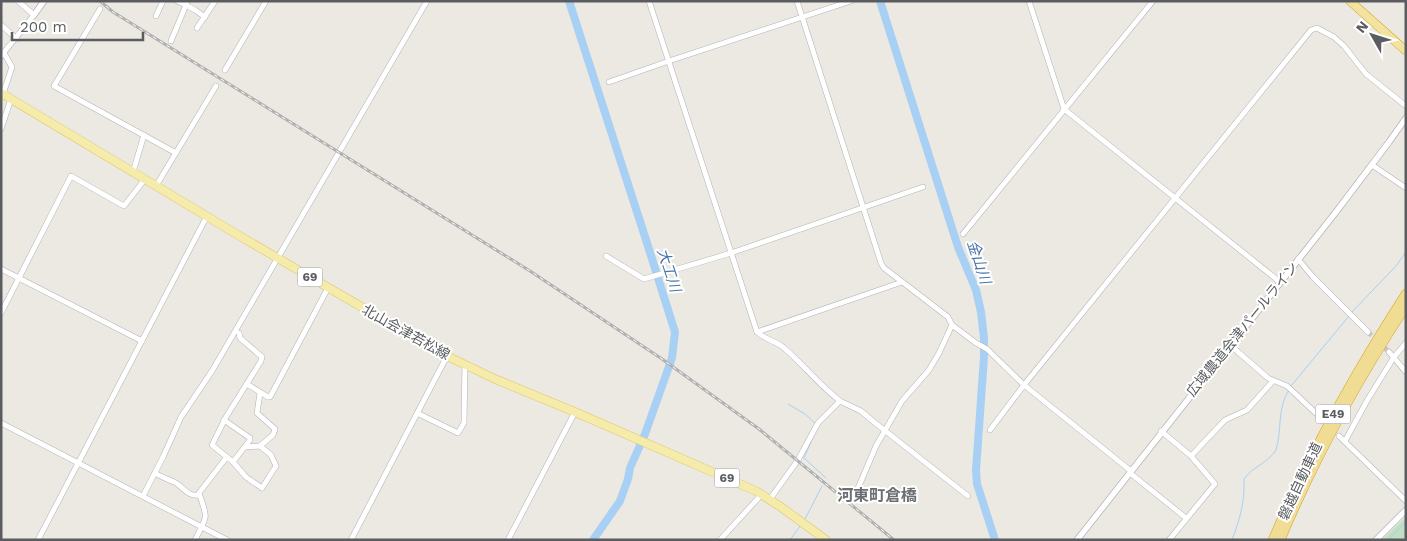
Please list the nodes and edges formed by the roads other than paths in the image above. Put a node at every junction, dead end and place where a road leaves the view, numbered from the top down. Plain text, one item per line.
1 (18, 1) edge
2 (44, 1) edge
3 (164, 1) edge
4 (177, 1) edge
5 (215, 1) edge
6 (266, 1) edge
7 (427, 1) edge
8 (649, 1) edge
9 (797, 1) edge
10 (851, 1) edge
11 (1029, 1) edge
12 (1152, 1) edge
13 (1350, 1) edge
14 (186, 3) edge
15 (100, 9) dead end
16 (34, 15) junction
17 (156, 16) dead end
18 (205, 17) junction
19 (802, 17) junction
20 (1, 25) edge
21 (197, 28) dead end
22 (16, 38) junction
23 (171, 41) dead end
24 (1406, 51) edge
25 (2, 55) edge
26 (669, 61) junction
27 (225, 70) dead end
28 (609, 82) dead end
29 (216, 86) dead end
30 (2, 93) edge
31 (11, 99) junction
32 (1406, 106) edge
33 (1064, 109) junction
34 (1406, 118) edge
35 (2, 120) edge
36 (1, 129) edge
37 (144, 135) junction
38 (176, 153) junction
39 (1372, 165) junction
40 (133, 172) junction
41 (145, 179) junction
42 (156, 186) junction
43 (923, 187) dead end
44 (1406, 188) edge
45 (1175, 198) junction
46 (863, 209) junction
47 (207, 216) junction
48 (963, 234) dead end
49 (731, 253) junction
50 (606, 256) dead end
51 (278, 258) junction
52 (1298, 259) junction
53 (1, 269) edge
54 (20, 278) junction
55 (902, 282) junction
56 (1280, 282) junction
57 (328, 288) junction
58 (1406, 294) edge
59 (1406, 306) edge
60 (1, 313) edge
61 (952, 326) junction
62 (757, 332) junction
63 (1368, 332) tunnel mouth
64 (239, 333) dead end
65 (142, 341) junction
66 (1406, 343) edge
67 (1230, 345) junction
68 (1389, 352) tunnel mouth
69 (447, 356) junction
70 (1394, 357) junction
71 (465, 364) junction
72 (1406, 372) edge
73 (1273, 380) junction
74 (247, 384) junction
75 (1024, 385) junction
76 (260, 393) junction
77 (840, 401) junction
78 (575, 412) junction
79 (417, 413) junction
80 (1320, 417) dead end
81 (224, 420) junction
82 (1, 423) edge
83 (990, 430) dead end
84 (885, 431) junction
85 (1161, 431) junction
86 (1339, 436) dead end
87 (1345, 441) junction
88 (260, 446) junction
89 (245, 447) junction
90 (1191, 456) junction
91 (226, 458) junction
92 (232, 462) junction
93 (78, 464) junction
94 (1130, 472) junction
95 (155, 473) junction
96 (762, 494) junction
97 (199, 495) junction
98 (143, 496) junction
99 (968, 496) dead end
100 (770, 499) junction
101 (853, 500) dead end
102 (1406, 502) edge
103 (1406, 510) edge
104 (1186, 518) junction
105 (202, 527) junction
106 (38, 540) edge
107 (195, 540) edge
108 (227, 540) edge
109 (351, 540) edge
110 (508, 540) edge
111 (720, 540) edge
112 (826, 540) edge
113 (1077, 540) edge
114 (1169, 540) edge
115 (1273, 540) edge
116 (1280, 540) edge
117 (1376, 540) edge

1 - 16 street
2 - 16 street
3 - 17 street
4 - 14 street
5 - 18 street
6 - 27 street
7 - 51 street
8 - 26 street
9 - 19 street
10 - 19 street
11 - 33 street
12 - 33 street
13 - 24 highway
14 - 18 street
14 - 23 street
15 - 37 street
16 - 22 street
18 - 21 street
19 - 26 street
19 - 46 street
20 - 22 street
22 - 25 street
25 - 30 street
26 - 28 street
26 - 49 street
29 - 38 street
30 - 31 main road, 北山会津若松線 / 69
31 - 35 street
31 - 40 main road, 北山会津若松線 / 69
32 - 45 street
33 - 45 street
33 - 48 street
34 - 39 street, 広域農道会津パールライン
35 - 36 street
37 - 38 street
37 - 40 street
38 - 42 street
39 - 44 street
39 - 52 street, 広域農道会津パールライン
40 - 41 main road, 北山会津若松線 / 69
41 - 42 main road, 北山会津若松線 / 69
41 - 54 street
42 - 47 main road, 北山会津若松線 / 69
43 - 46 street
45 - 56 street
45 - 75 street
46 - 49 street
46 - 55 street
47 - 51 main road, 北山会津若松線 / 69
47 - 65 street
49 - 50 street
49 - 62 street
51 - 57 main road, 北山会津若松線 / 69
51 - 95 street
52 - 56 street, 広域農道会津パールライン
52 - 63 street
53 - 54 street
54 - 60 street
54 - 65 street
55 - 61 street
55 - 62 street
56 - 67 street, 広域農道会津パールライン
57 - 69 main road, 北山会津若松線 / 69
57 - 76 street
58 - 115 highway, 磐越自動車道 / E49
59 - 116 highway, 磐越自動車道 / E49
61 - 75 street
61 - 84 street
62 - 77 street
64 - 74 street
65 - 93 street
66 - 70 street
67 - 73 street
67 - 85 street, 広域農道会津パールライン
68 - 70 street
69 - 71 main road, 北山会津若松線 / 69
69 - 79 street
70 - 72 street
70 - 87 street
71 - 78 main road, 北山会津若松線 / 69
71 - 79 street
73 - 80 street
73 - 90 street
74 - 76 street
74 - 81 street
75 - 83 street
75 - 94 street
76 - 88 street
77 - 84 street
77 - 100 street
78 - 96 main road, 北山会津若松線 / 69
78 - 110 street
79 - 109 street
81 - 89 street
81 - 91 street
82 - 93 street
84 - 99 street
84 - 101 street
85 - 90 street
85 - 94 street, 広域農道会津パールライン
86 - 87 street
87 - 102 street
88 - 89 street
88 - 92 street
89 - 92 street
90 - 104 street
91 - 92 street
91 - 97 street
93 - 98 street
93 - 106 street
94 - 104 street
94 - 113 street, 広域農道会津パールライン
95 - 97 street
95 - 98 street
96 - 100 main road, 北山会津若松線 / 69
96 - 111 street
97 - 105 street
98 - 105 street
100 - 112 main road, 北山会津若松線 / 69
103 - 117 street
104 - 114 street
105 - 107 street
105 - 108 street

